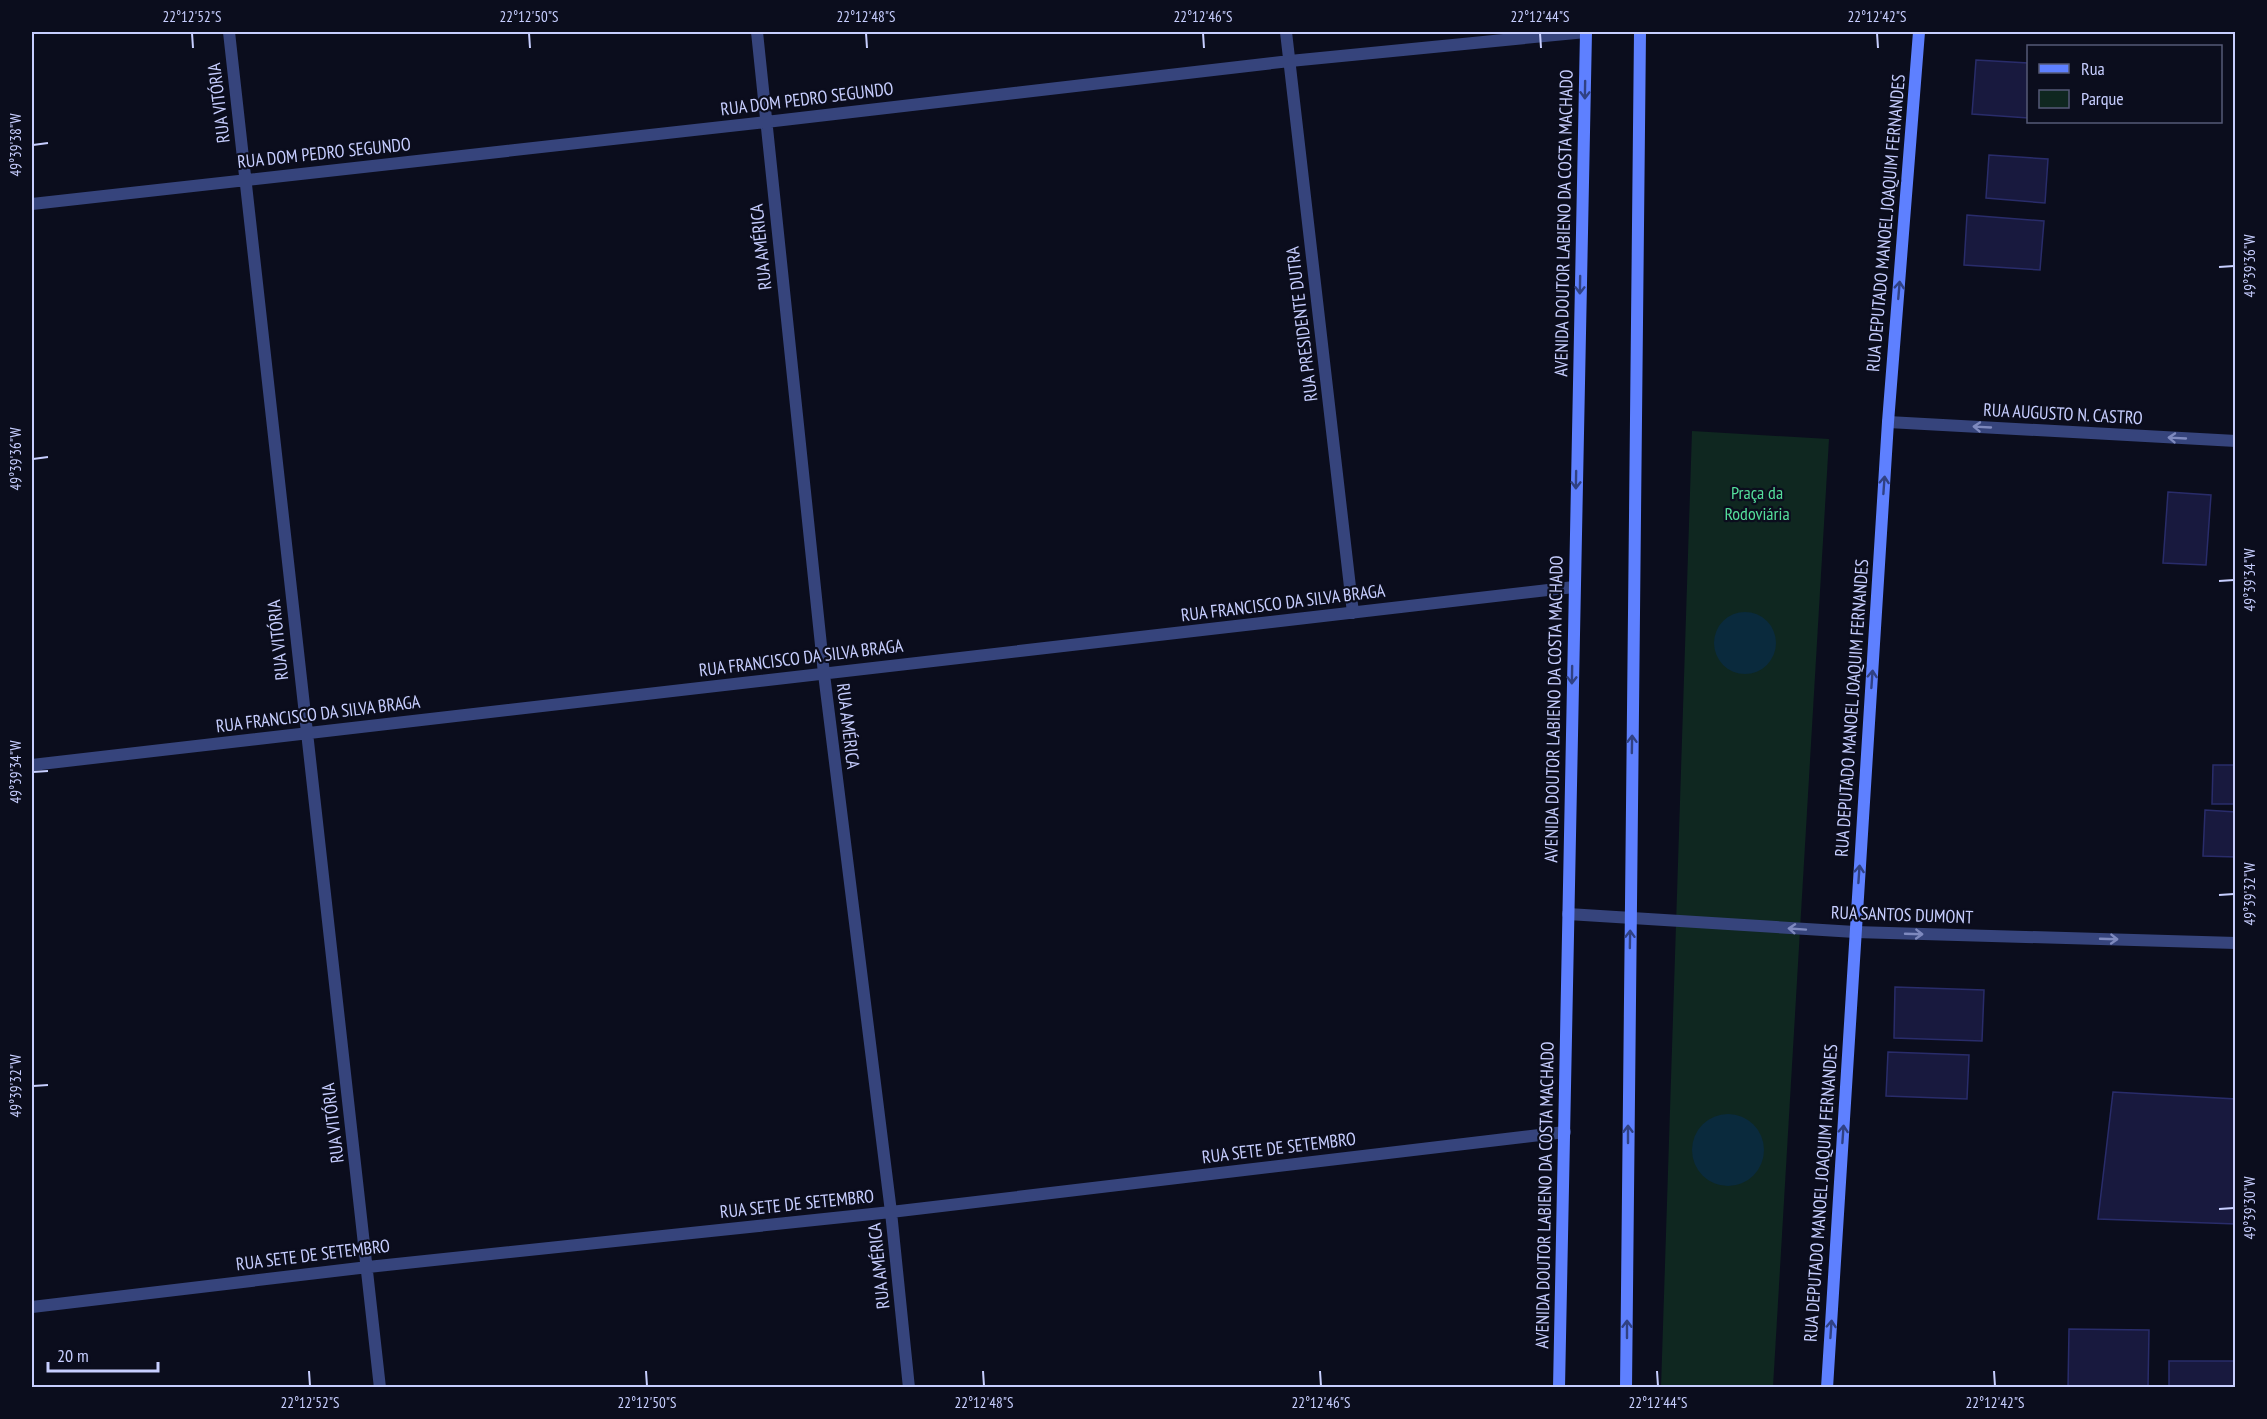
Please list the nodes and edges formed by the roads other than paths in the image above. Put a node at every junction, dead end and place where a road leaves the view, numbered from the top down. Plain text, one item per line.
1 (229, 32) edge
2 (757, 32) edge
3 (1286, 32) edge
4 (1586, 32) edge
5 (1640, 32) edge
6 (1919, 32) edge
7 (1290, 61) junction
8 (766, 122) junction
9 (247, 180) junction
10 (32, 204) edge
11 (1888, 422) junction
12 (2235, 441) edge
13 (1574, 587) junction
14 (1353, 613) junction
15 (824, 674) junction
16 (307, 734) junction
17 (32, 765) edge
18 (1568, 914) junction
19 (1631, 918) junction
20 (1855, 932) junction
21 (2235, 943) edge
22 (1565, 1132) junction
23 (891, 1212) junction
24 (368, 1267) junction
25 (32, 1307) edge
26 (380, 1388) edge
27 (909, 1388) edge
28 (1559, 1388) edge
29 (1626, 1388) edge
30 (1827, 1388) edge

1 - 9 street, RUA VITÓRIA
2 - 8 street, RUA AMÉRICA
3 - 7 street, RUA PRESIDENTE DUTRA
4 - 7 street, RUA DOM PEDRO SEGUNDO
4 -> 13 main road, AVENIDA DOUTOR LABIENO DA COSTA MACHADO
19 -> 5 main road
11 -> 6 main road, RUA DEPUTADO MANOEL JOAQUIM FERNANDES
7 - 8 street, RUA DOM PEDRO SEGUNDO
7 - 14 street, RUA PRESIDENTE DUTRA
8 - 9 street, RUA DOM PEDRO SEGUNDO
8 - 15 street, RUA AMÉRICA
9 - 10 street, RUA DOM PEDRO SEGUNDO
9 - 16 street, RUA VITÓRIA
12 -> 11 street, RUA AUGUSTO N. CASTRO
20 -> 11 main road, RUA DEPUTADO MANOEL JOAQUIM FERNANDES
13 - 14 street, RUA FRANCISCO DA SILVA BRAGA
13 -> 18 main road, AVENIDA DOUTOR LABIENO DA COSTA MACHADO
14 - 15 street, RUA FRANCISCO DA SILVA BRAGA
15 - 16 street, RUA FRANCISCO DA SILVA BRAGA
15 - 23 street, RUA AMÉRICA
16 - 17 street, RUA FRANCISCO DA SILVA BRAGA
16 - 24 street, RUA VITÓRIA
18 - 19 street, RUA SANTOS DUMONT
18 - 22 main road, AVENIDA DOUTOR LABIENO DA COSTA MACHADO
20 -> 19 street, RUA SANTOS DUMONT
29 -> 19 main road
20 -> 21 street, RUA SANTOS DUMONT
30 -> 20 main road, RUA DEPUTADO MANOEL JOAQUIM FERNANDES
22 - 23 street, RUA SETE DE SETEMBRO
22 - 28 main road, AVENIDA DOUTOR LABIENO DA COSTA MACHADO
23 - 24 street, RUA SETE DE SETEMBRO
23 - 27 street, RUA AMÉRICA
24 - 25 street, RUA SETE DE SETEMBRO
24 - 26 street, RUA VITÓRIA

